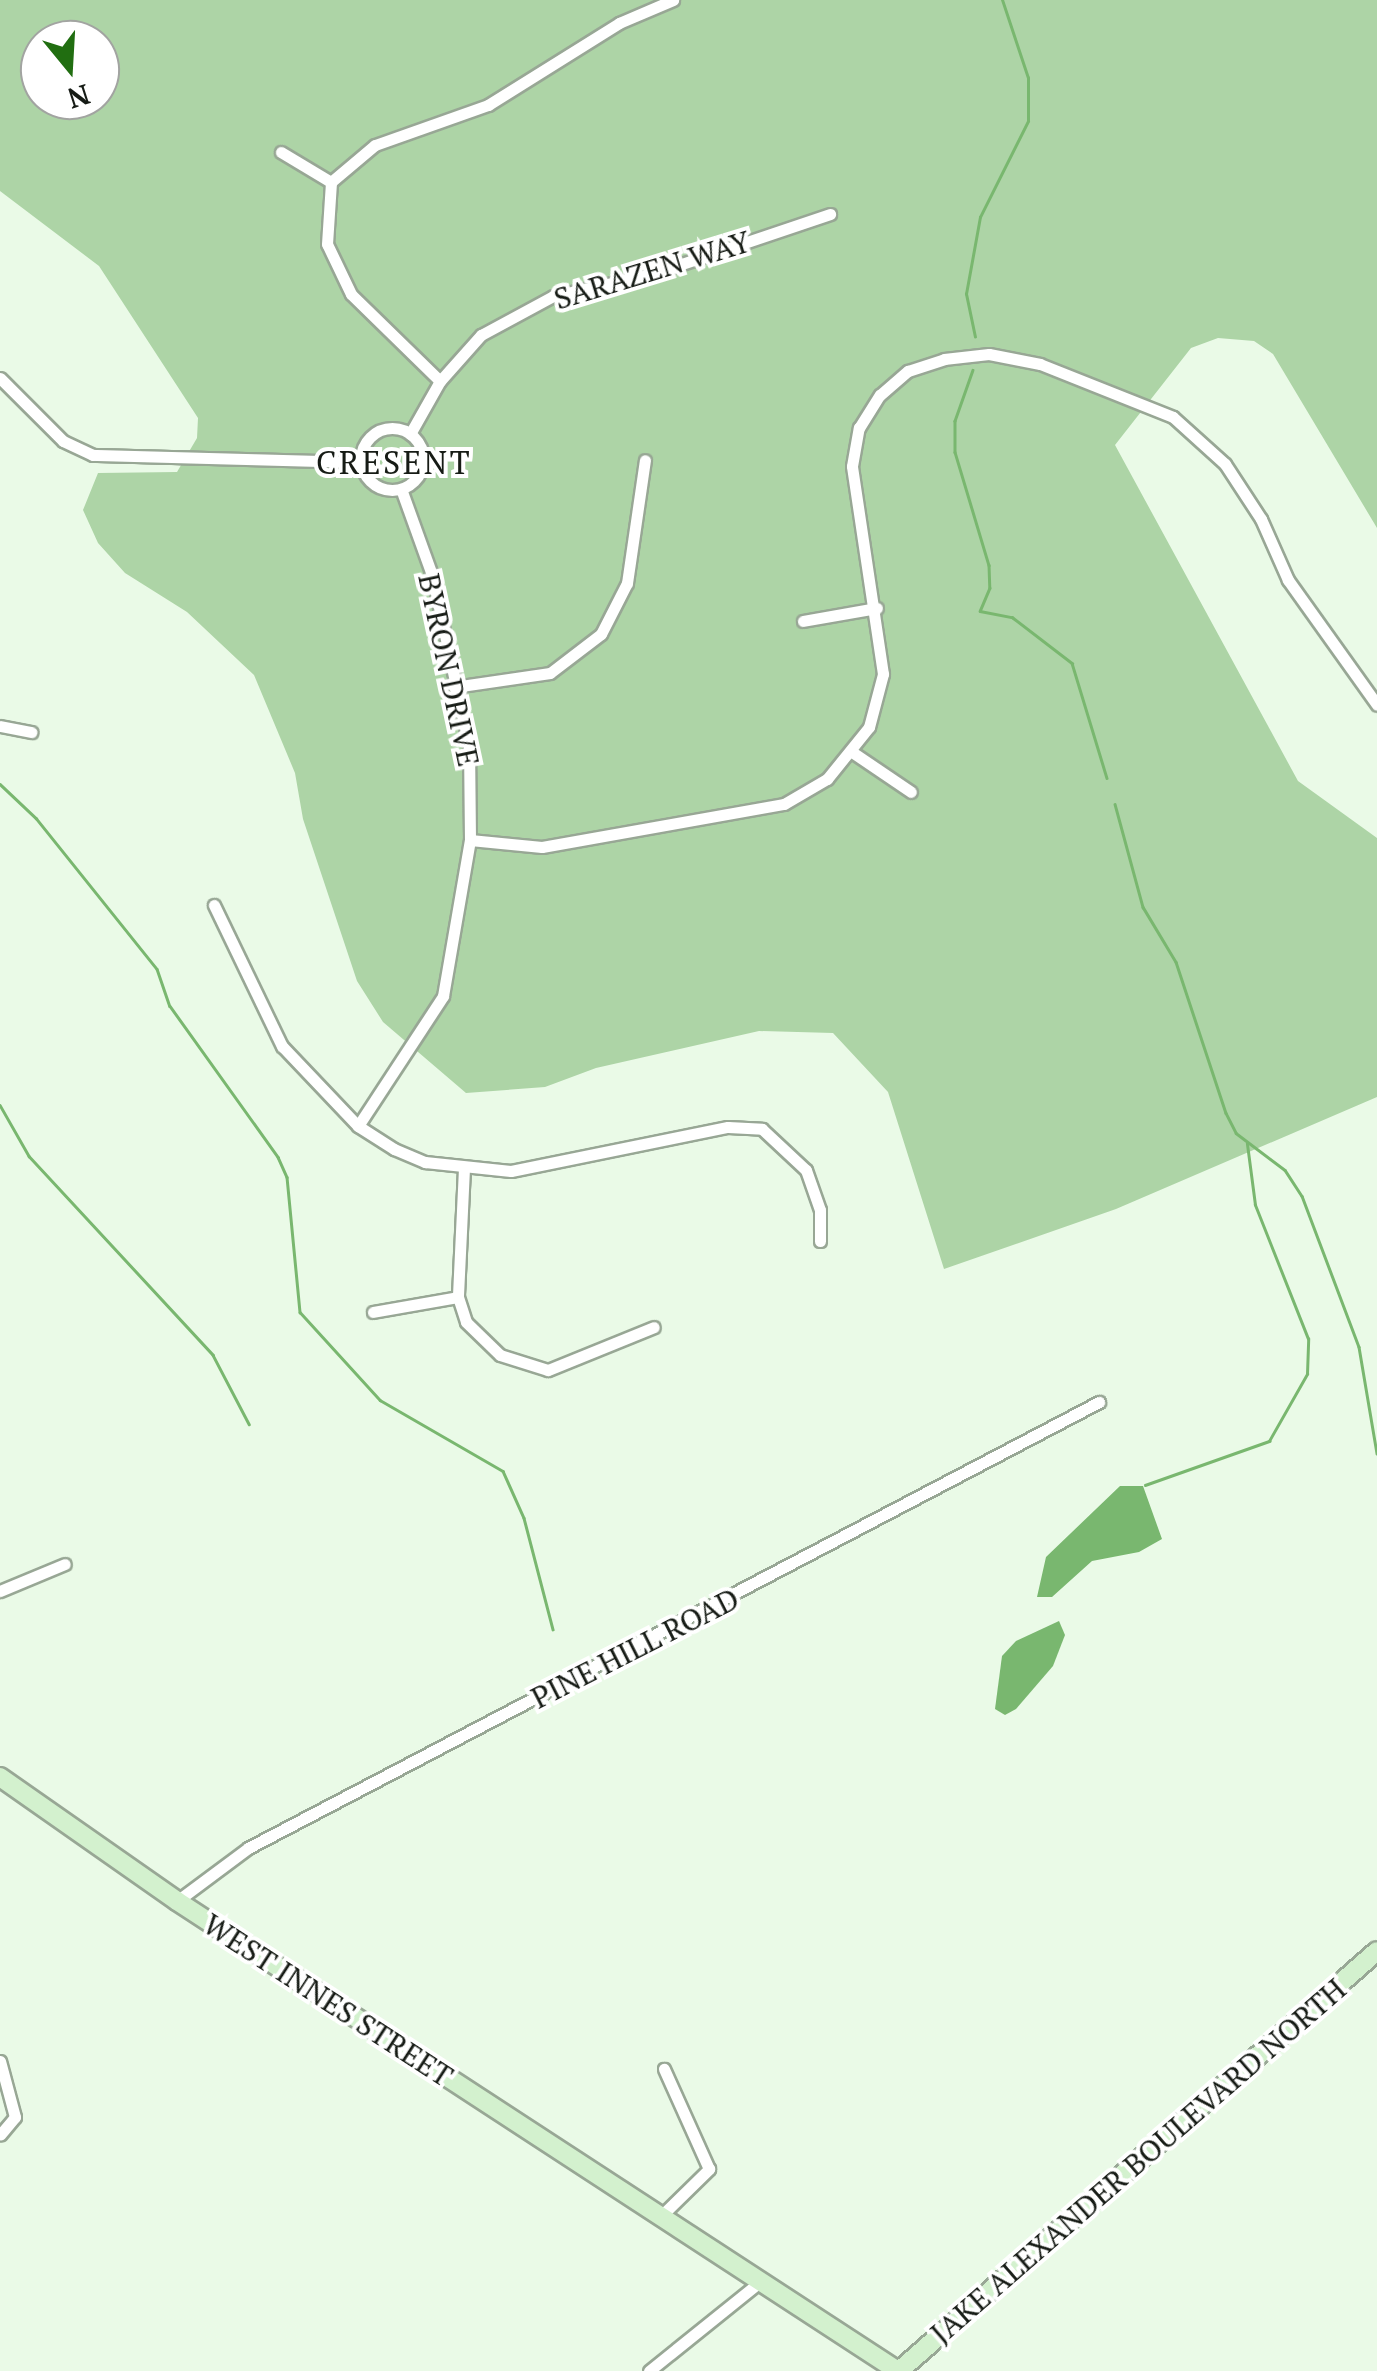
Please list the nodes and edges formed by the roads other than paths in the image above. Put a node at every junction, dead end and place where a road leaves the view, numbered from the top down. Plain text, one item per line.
1 (673, 0) edge
2 (280, 152) dead end
3 (331, 182) junction
4 (830, 214) dead end
5 (0, 378) edge
6 (440, 381) junction
7 (410, 434) junction
8 (645, 460) dead end
9 (361, 462) junction
10 (401, 489) junction
11 (877, 608) junction
12 (803, 620) dead end
13 (454, 687) junction
14 (1377, 705) edge
15 (0, 726) edge
16 (32, 732) dead end
17 (852, 752) junction
18 (911, 792) dead end
19 (470, 840) junction
20 (214, 905) dead end
21 (358, 1126) junction
22 (464, 1168) junction
23 (820, 1241) dead end
24 (458, 1297) junction
25 (373, 1312) dead end
26 (654, 1326) dead end
27 (1099, 1402) dead end
28 (66, 1564) dead end
29 (0, 1591) edge
30 (0, 1777) edge
31 (177, 1901) junction
32 (1377, 1951) edge
33 (0, 2061) edge
34 (664, 2069) dead end
35 (0, 2136) edge
36 (660, 2216) junction
37 (761, 2280) junction
38 (649, 2371) edge
39 (898, 2371) edge

1 - 3 street
2 - 3 street
3 - 6 street
4 - 6 street, SARAZEN WAY
5 - 9 street
6 - 7 street, SARAZEN WAY
7 - 9 street
7 - 10 street
8 - 13 street
9 - 10 street
10 - 13 street, BYRON DRIVE
11 - 12 street
11 - 14 street
11 - 17 street
13 - 19 street, BYRON DRIVE
15 - 16 street
17 - 18 street
17 - 19 street
19 - 21 street, BYRON DRIVE
20 - 21 street
21 - 22 street
22 - 23 street
22 - 24 street
24 - 25 street
24 - 26 street
27 - 31 street, PINE HILL ROAD
28 - 29 street
30 - 31 main road, WEST INNES STREET
31 - 36 main road, WEST INNES STREET
32 - 39 main road, JAKE ALEXANDER BOULEVARD NORTH
33 - 35 street
34 - 36 street
36 - 37 main road, WEST INNES STREET
37 - 38 street
37 - 39 main road, WEST INNES STREET

